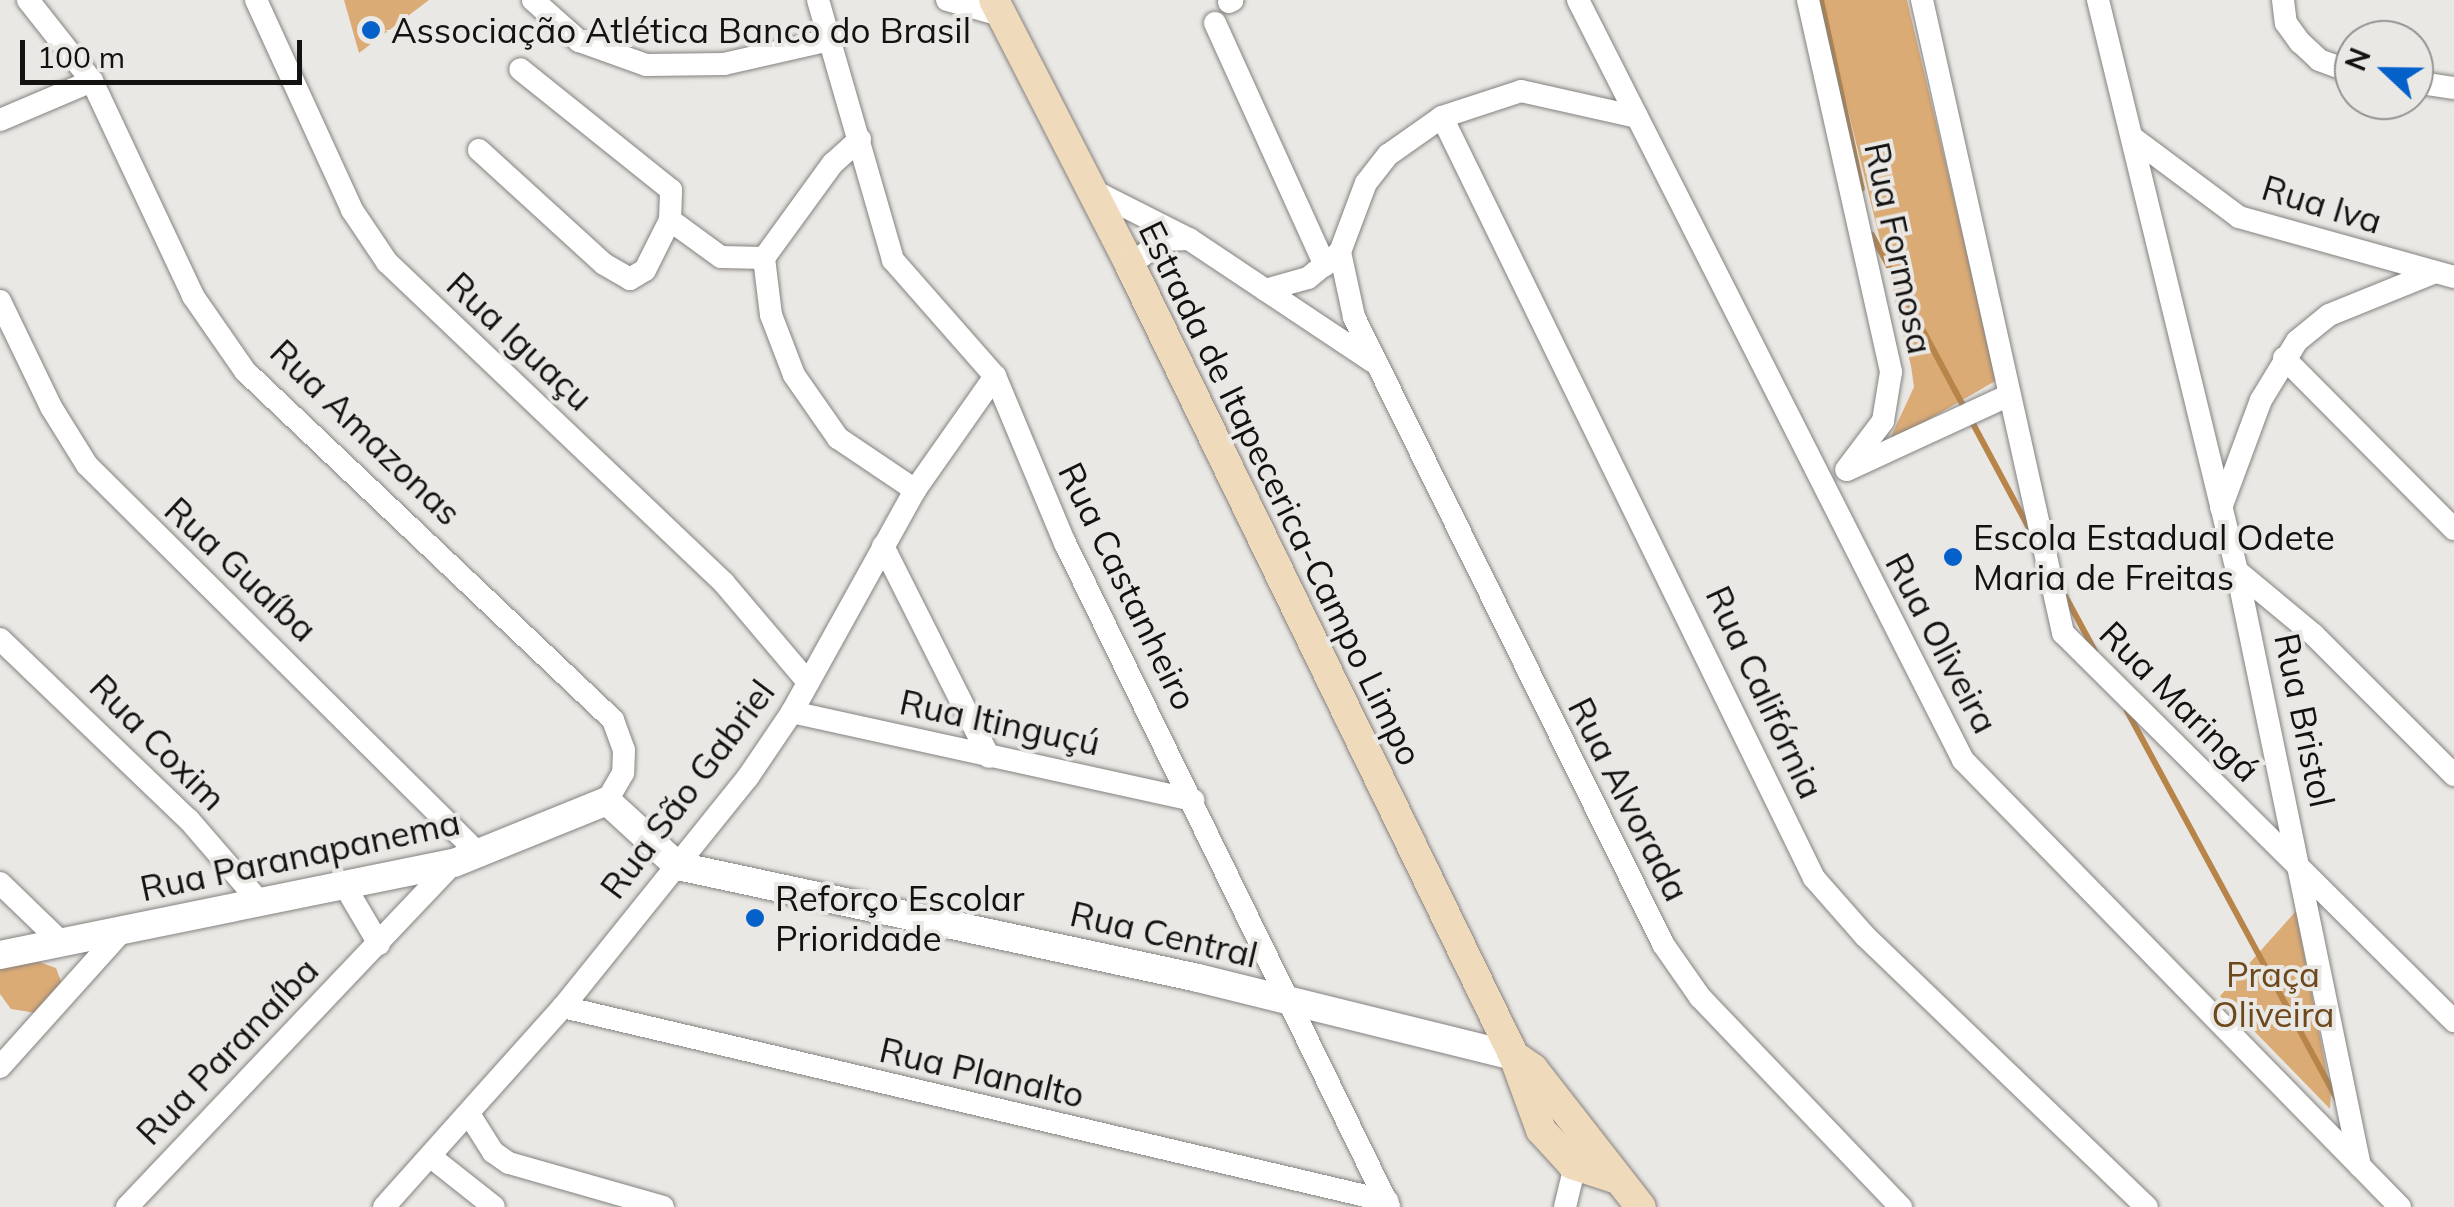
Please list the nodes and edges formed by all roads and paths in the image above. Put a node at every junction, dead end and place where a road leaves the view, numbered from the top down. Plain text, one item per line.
1 (28, 0) edge
2 (256, 0) edge
3 (533, 0) edge
4 (818, 0) edge
5 (946, 0) edge
6 (1578, 0) edge
7 (1808, 0) edge
8 (1922, 0) edge
9 (2098, 0) edge
10 (2283, 0) edge
11 (997, 8) edge
12 (1215, 23) dead end
13 (834, 39) junction
14 (2334, 66) edge
15 (520, 69) dead end
16 (92, 81) junction
17 (1442, 117) junction
18 (1637, 117) junction
19 (0, 120) edge
20 (2133, 138) junction
21 (860, 139) junction
22 (480, 150) dead end
23 (1090, 189) junction
24 (670, 220) junction
25 (1189, 239) junction
26 (764, 258) junction
27 (1333, 259) junction
28 (1130, 265) junction
29 (2444, 275) edge
30 (1265, 290) junction
31 (0, 301) edge
32 (2284, 358) junction
33 (1378, 366) junction
34 (995, 376) junction
35 (2007, 396) junction
36 (1846, 470) junction
37 (1818, 480) junction
38 (915, 490) junction
39 (2220, 508) junction
40 (2454, 529) edge
41 (883, 546) junction
42 (2238, 571) junction
43 (0, 640) edge
44 (808, 682) junction
45 (792, 712) junction
46 (989, 757) junction
47 (2454, 775) edge
48 (1193, 800) junction
49 (607, 802) junction
50 (467, 859) junction
51 (678, 866) junction
52 (2300, 868) junction
53 (0, 883) edge
54 (346, 888) junction
55 (259, 902) junction
56 (122, 931) junction
57 (60, 941) junction
58 (378, 944) junction
59 (0, 956) edge
60 (1295, 1003) junction
61 (563, 1007) junction
62 (2454, 1021) edge
63 (1514, 1056) junction
64 (0, 1066) edge
65 (469, 1114) junction
66 (1579, 1152) junction
67 (431, 1157) junction
68 (2360, 1166) junction
69 (1388, 1204) edge
70 (127, 1207) edge
71 (384, 1207) edge
72 (494, 1207) edge
73 (664, 1207) edge
74 (1566, 1207) edge
75 (1642, 1207) edge
76 (1901, 1207) edge
77 (2146, 1207) edge
78 (2400, 1207) edge

1 - 16 street, Rua Amazonas
2 - 44 street, Rua Iguaçu
3 - 13 street
4 - 13 street, Rua Castanheiro
5 - 11 street, Estrada de Itapecerica-Campo Limpo
6 - 18 street, Rua Oliveira
7 - 36 street, Rua Formosa
8 - 35 street, Rua Maringá
9 - 20 street, Rua Bristol
10 - 14 street
11 - 23 main road, Estrada de Itapecerica-Campo Limpo
12 - 27 street, Rua Alvorada
13 - 21 street, Rua Castanheiro
15 - 24 street
16 - 19 street
16 - 49 street, Rua Amazonas
17 - 18 street
17 - 27 street
17 - 77 street, Rua Califórnia
18 - 37 street, Rua Oliveira
20 - 29 street, Rua Iva
20 - 39 street, Rua Bristol
21 - 26 street
21 - 34 street, Rua Castanheiro
22 - 24 street
23 - 25 street, Rua Alvorada
23 - 28 main road, Estrada de Itapecerica-Campo Limpo
24 - 26 street
25 - 28 street
25 - 30 street, Rua Alvorada
26 - 38 street
27 - 30 street
27 - 33 street, Rua Alvorada
28 - 63 main road, Estrada de Itapecerica-Campo Limpo
29 - 32 street
30 - 33 street, Rua Alvorada
31 - 50 street, Rua Guaíba
32 - 39 street
32 - 40 street
33 - 76 street, Rua Alvorada
34 - 38 street, Rua São Gabriel
34 - 48 street, Rua Castanheiro
35 - 36 street
35 - 52 street, Rua Maringá
36 - 37 street
37 - 68 street, Rua Oliveira
38 - 41 street, Rua São Gabriel
39 - 42 street, Rua Bristol
41 - 44 street, Rua São Gabriel
41 - 46 street
42 - 47 street
42 - 52 street, Rua Bristol
43 - 55 street, Rua Coxim
44 - 45 street, Rua São Gabriel
45 - 46 street, Rua Itinguçú
45 - 51 street, Rua São Gabriel
46 - 48 street, Rua Itinguçú
48 - 60 street, Rua Castanheiro
49 - 50 street, Rua Paranapanema
49 - 51 street
50 - 54 street, Rua Paranapanema
50 - 58 street, Rua Paranaíba
51 - 60 street, Rua Central
51 - 61 street, Rua São Gabriel
52 - 62 street, Rua Maringá
52 - 68 street, Rua Bristol
53 - 57 street
54 - 55 street, Rua Paranapanema
54 - 58 street
55 - 56 street, Rua Paranapanema
56 - 57 street, Rua Paranapanema
56 - 64 street
57 - 59 street, Rua Paranapanema
58 - 70 street, Rua Paranaíba
60 - 63 street, Rua Central
60 - 69 street, Rua Castanheiro
61 - 65 street, Rua São Gabriel
61 - 69 street, Rua Planalto
63 - 66 main road, Estrada de Itapecerica-Campo Limpo
65 - 67 street, Rua São Gabriel
65 - 73 street
66 - 74 street
66 - 75 main road, Estrada de Itapecerica-Campo Limpo
67 - 71 street, Rua São Gabriel
67 - 72 street
68 - 78 street, Rua Oliveira

